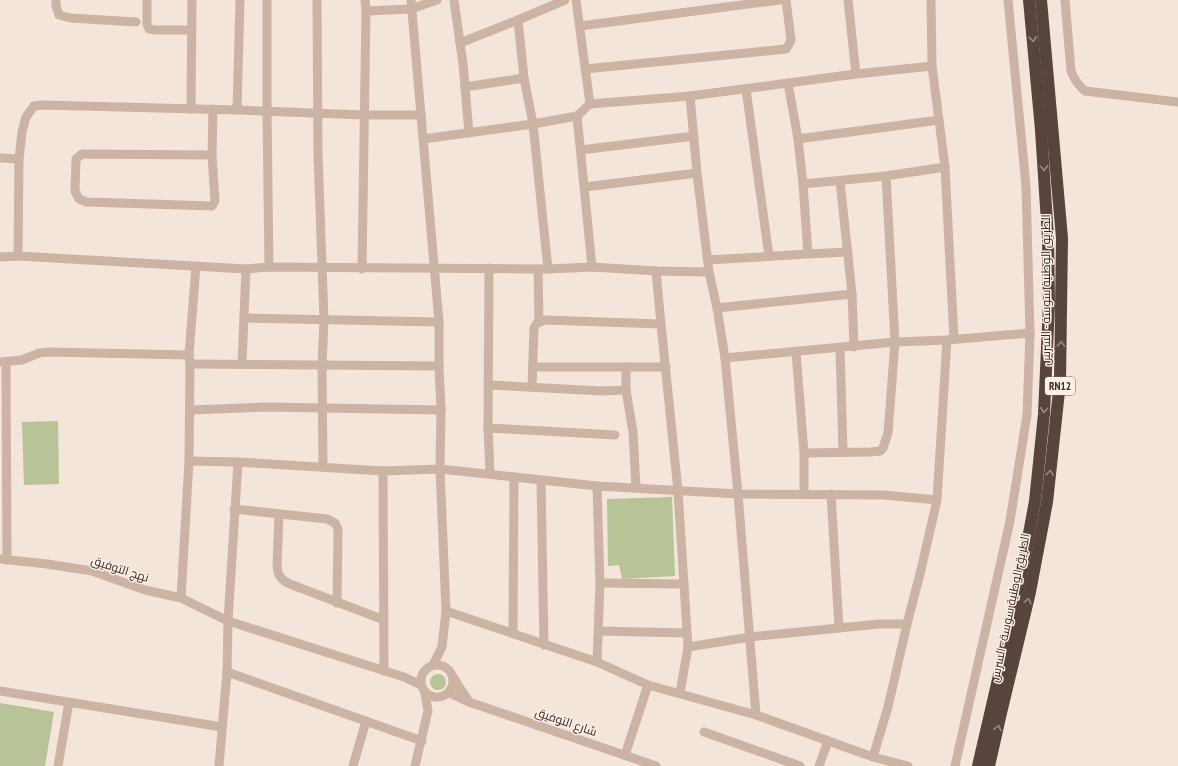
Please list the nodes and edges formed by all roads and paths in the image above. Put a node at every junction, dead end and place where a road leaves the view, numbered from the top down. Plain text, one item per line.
1 (56, 0) edge
2 (147, 0) edge
3 (192, 0) edge
4 (240, 0) edge
5 (267, 0) edge
6 (317, 0) edge
7 (365, 0) edge
8 (437, 0) edge
9 (454, 0) edge
10 (565, 0) edge
11 (576, 0) edge
12 (780, 0) edge
13 (786, 0) edge
14 (848, 0) edge
15 (931, 0) edge
16 (1008, 0) edge
17 (1029, 0) edge
18 (1041, 0) edge
19 (1065, 0) edge
20 (768, 1) edge
21 (411, 5) edge
22 (708, 5) edge
23 (366, 11) junction
24 (518, 20) junction
25 (136, 22) dead end
26 (580, 26) junction
27 (191, 30) junction
28 (460, 43) junction
29 (932, 66) junction
30 (586, 69) junction
31 (856, 74) junction
32 (524, 78) junction
33 (788, 83) junction
34 (465, 87) junction
35 (746, 89) junction
36 (690, 96) junction
37 (1178, 102) edge
38 (590, 104) junction
39 (191, 109) junction
40 (213, 109) junction
41 (237, 110) junction
42 (267, 111) junction
43 (317, 113) junction
44 (364, 115) junction
45 (421, 115) junction
46 (577, 116) junction
47 (939, 120) junction
48 (533, 124) junction
49 (469, 133) junction
50 (694, 136) junction
51 (423, 139) junction
52 (798, 139) junction
53 (581, 150) junction
54 (212, 155) junction
55 (0, 158) edge
56 (19, 159) junction
57 (945, 167) junction
58 (697, 173) junction
59 (886, 176) junction
60 (840, 181) junction
61 (803, 184) junction
62 (585, 187) junction
63 (848, 252) junction
64 (808, 254) junction
65 (0, 256) edge
66 (18, 256) junction
67 (769, 256) junction
68 (708, 260) junction
69 (196, 266) junction
70 (269, 267) junction
71 (592, 267) junction
72 (323, 268) junction
73 (435, 268) junction
74 (489, 268) junction
75 (246, 269) junction
76 (362, 269) junction
77 (538, 269) junction
78 (548, 269) junction
79 (656, 271) junction
80 (709, 272) junction
81 (852, 294) junction
82 (717, 308) junction
83 (244, 318) junction
84 (324, 320) junction
85 (439, 322) junction
86 (539, 322) junction
87 (661, 324) junction
88 (1030, 333) junction
89 (951, 340) junction
90 (895, 342) junction
91 (854, 347) junction
92 (840, 348) junction
93 (796, 352) junction
94 (189, 355) junction
95 (725, 358) junction
96 (3, 362) edge
97 (190, 364) junction
98 (242, 364) junction
99 (322, 365) junction
100 (438, 366) junction
101 (533, 367) junction
102 (626, 367) junction
103 (666, 367) junction
104 (488, 384) junction
105 (532, 387) junction
106 (626, 390) junction
107 (323, 408) junction
108 (190, 410) junction
109 (441, 410) junction
110 (488, 428) junction
111 (615, 435) dead end
112 (804, 452) junction
113 (843, 452) junction
114 (189, 461) junction
115 (238, 462) junction
116 (323, 467) junction
117 (440, 469) junction
118 (383, 471) junction
119 (490, 474) junction
120 (514, 477) junction
121 (541, 480) junction
122 (597, 486) junction
123 (636, 488) junction
124 (678, 490) junction
125 (738, 494) junction
126 (804, 494) junction
127 (831, 494) junction
128 (937, 500) junction
129 (234, 509) junction
130 (279, 514) junction
131 (4, 559) edge
132 (600, 584) junction
133 (684, 584) junction
134 (181, 598) junction
135 (337, 603) junction
136 (446, 610) junction
137 (228, 620) junction
138 (384, 620) junction
139 (907, 624) junction
140 (839, 628) junction
141 (598, 631) junction
142 (686, 633) junction
143 (513, 634) junction
144 (750, 637) junction
145 (544, 645) junction
146 (442, 647) junction
147 (688, 647) junction
148 (597, 662) junction
149 (430, 668) junction
150 (384, 671) junction
151 (227, 672) junction
152 (451, 674) junction
153 (404, 677) junction
154 (648, 685) junction
155 (423, 689) junction
156 (0, 690) edge
157 (680, 693) junction
158 (445, 695) junction
159 (70, 702) junction
160 (469, 702) junction
161 (428, 711) junction
162 (756, 714) junction
163 (366, 721) junction
164 (222, 727) junction
165 (704, 732) dead end
166 (422, 741) junction
167 (828, 741) junction
168 (625, 755) junction
169 (873, 757) junction
170 (58, 766) edge
171 (219, 766) edge
172 (353, 766) edge
173 (415, 766) edge
174 (656, 766) edge
175 (800, 766) edge
176 (819, 766) edge
177 (908, 766) edge
178 (955, 766) edge
179 (978, 766) edge
180 (990, 766) edge

1 - 25 street
2 - 27 street
3 - 27 street
4 - 41 street
5 - 42 street
6 - 43 street
7 - 23 street
8 - 21 street
9 - 28 street
10 - 24 street
11 - 26 street
12 - 20 street
13 - 30 street
14 - 31 street
15 - 29 street
16 - 88 street
17 -> 179 highway, الطريق الوطنية سوسة - السرس / RN12
180 -> 18 highway, الطريق الوطنية سوسة - السرس / RN12
19 - 37 street
20 - 22 street
21 - 23 street
21 - 45 street
22 - 26 street
23 - 44 street
24 - 28 street
24 - 32 street
26 - 30 street
27 - 39 street
28 - 34 street
29 - 31 street
29 - 47 street
30 - 38 street
31 - 33 street
32 - 34 street
32 - 48 street
33 - 35 street
33 - 52 street
34 - 49 street
35 - 36 street
35 - 67 street
36 - 38 street
36 - 50 street
38 - 46 street
39 - 40 street
39 - 56 street
40 - 41 street
40 - 54 street
41 - 42 street
42 - 43 street
42 - 70 street
43 - 44 street
43 - 72 street
44 - 45 street
44 - 76 street
45 - 51 street
46 - 48 street
46 - 53 street
47 - 52 street
47 - 57 street
48 - 49 street
48 - 78 street
49 - 51 street
50 - 53 street
50 - 58 street
51 - 73 street
52 - 61 street
53 - 62 street
54 - 54 street
55 - 56 street
56 - 66 street
57 - 59 street
57 - 89 street
58 - 62 street
58 - 68 street
59 - 60 street
59 - 90 street
60 - 61 street
60 - 63 street
61 - 64 street
62 - 71 street
63 - 64 street
63 - 81 street
64 - 67 street
65 - 66 street
66 - 69 street
67 - 68 street
68 - 80 street
69 - 75 street
69 - 94 street
70 - 72 street
70 - 75 street
71 - 78 street
71 - 79 street
72 - 76 street
72 - 84 street
73 - 74 street
73 - 76 street
73 - 85 street
74 - 77 street
74 - 104 street
75 - 83 street
77 - 78 street
77 - 86 street
79 - 80 street
79 - 87 street
80 - 82 street
81 - 82 street
81 - 91 street
82 - 95 street
83 - 84 street
83 - 98 street
84 - 85 street
84 - 99 street
85 - 100 street
86 - 87 street
86 - 101 street
87 - 103 street
88 - 89 street
88 - 178 street
89 - 90 street
89 - 128 street
90 - 91 street
90 - 113 street
91 - 92 street
92 - 93 street
92 - 113 street
93 - 95 street
93 - 112 street
94 - 96 street
94 - 97 street
95 - 125 street
96 - 131 street
97 - 98 street
97 - 108 street
98 - 99 street
99 - 100 street
99 - 107 street
100 - 109 street
101 - 102 street
101 - 105 street
102 - 103 street
102 - 106 street
103 - 124 street
104 - 105 street
104 - 110 street
105 - 106 street
106 - 123 street
107 - 108 street
107 - 109 street
107 - 116 street
108 - 114 street
109 - 117 street
110 - 111 street
110 - 119 street
112 - 113 street
112 - 126 street
114 - 115 street
114 - 134 street
115 - 116 street
115 - 129 street
116 - 118 street
117 - 118 street
117 - 119 street
117 - 136 street
118 - 138 street
119 - 120 street
120 - 121 street
120 - 143 street
121 - 122 street
121 - 145 street
122 - 123 street
122 - 132 street
123 - 124 street
124 - 125 street
124 - 133 street
125 - 126 street
125 - 144 street
126 - 127 street
127 - 128 street
127 - 140 street
128 - 139 street
129 - 130 street
129 - 137 street
130 - 135 street
130 - 135 street
131 - 134 street, نهج التوفيق
132 - 133 street
132 - 141 street
133 - 142 street
134 - 137 street, نهج التوفيق
135 - 138 street
136 - 143 street
136 - 146 street
137 - 150 street
137 - 151 street
138 - 150 street
139 - 140 street
139 - 169 street
140 - 144 street
141 - 142 street
141 - 148 street
142 - 147 street
143 - 145 street
144 - 147 street
144 - 162 street
145 - 148 street
146 - 149 street
146 - 152 street
147 - 157 street
148 - 154 street
149 - 152 street
149 - 153 street
149 - 155 street
150 - 153 street
151 - 163 street
151 - 164 street
152 - 158 street
152 - 160 street
153 - 155 street
154 - 157 street
154 - 168 street
155 - 158 street
155 - 161 street
156 - 159 street
157 - 162 street
158 - 160 street, شارع التوفيق
158 - 161 street
159 - 164 street
159 - 170 street
160 - 168 street, شارع التوفيق
161 - 166 street
162 - 167 street
163 - 166 street
163 - 172 street
164 - 171 street
165 - 175 street
166 - 173 street
167 - 169 street
167 - 176 street
168 - 174 street, شارع التوفيق
169 - 177 street

